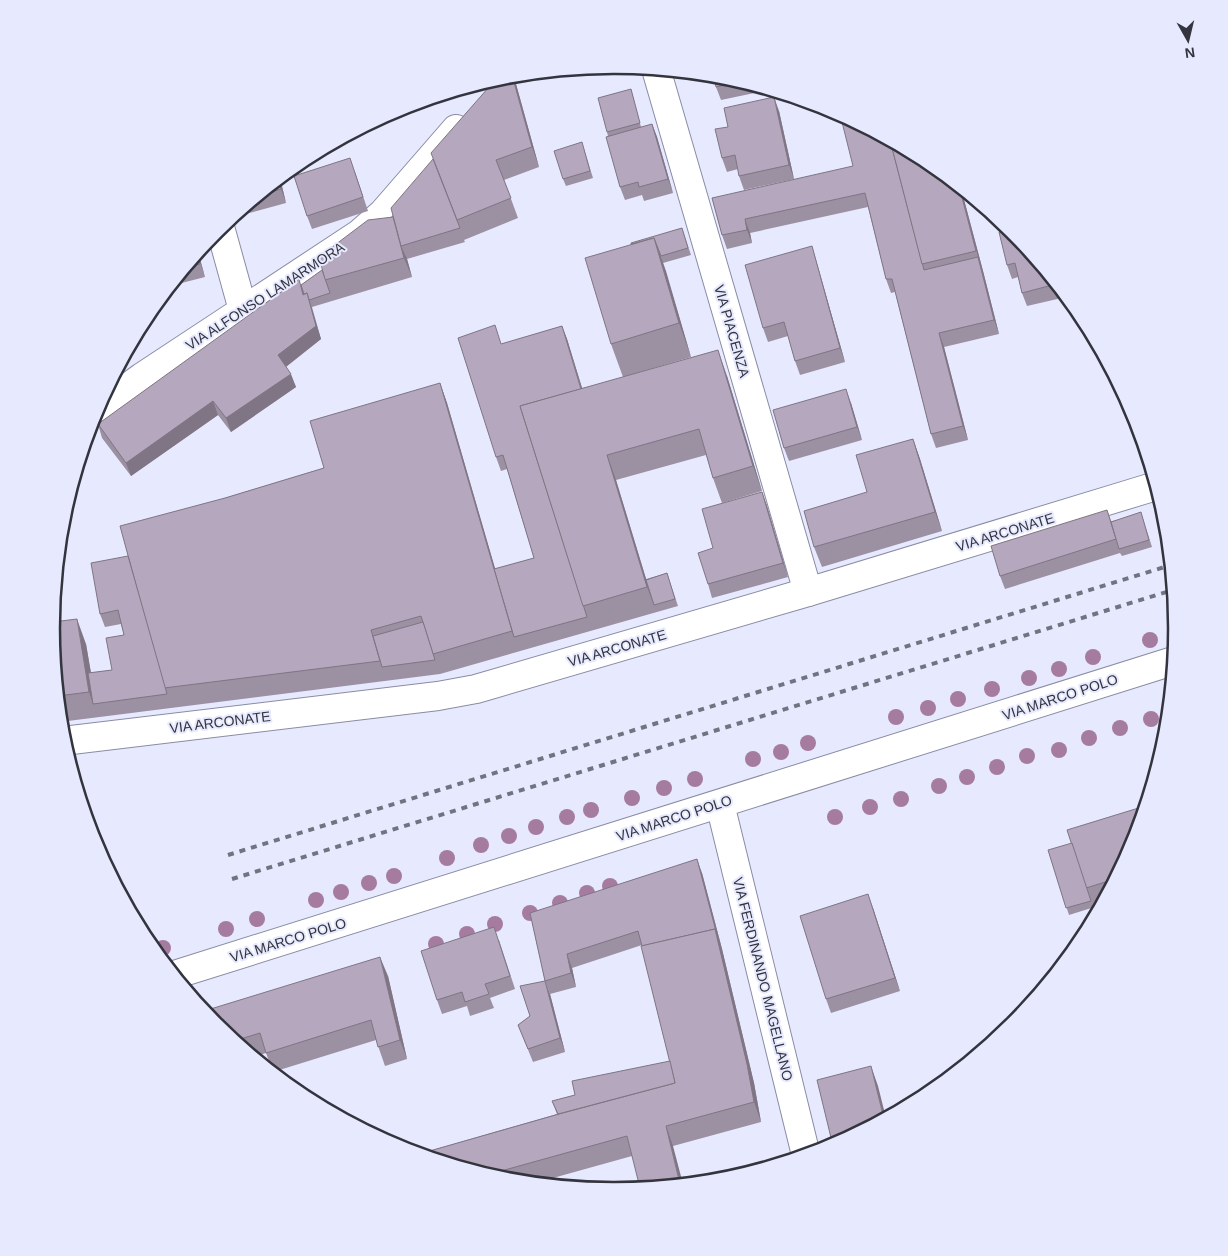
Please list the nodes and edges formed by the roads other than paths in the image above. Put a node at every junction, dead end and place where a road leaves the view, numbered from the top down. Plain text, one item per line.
1 (658, 76) edge
2 (471, 113) edge
3 (222, 236) edge
4 (243, 310) junction
5 (109, 401) edge
6 (1150, 488) edge
7 (808, 592) junction
8 (1167, 663) edge
9 (72, 740) edge
10 (720, 804) junction
11 (181, 973) edge
12 (804, 1148) edge

1 - 7 street, VIA PIACENZA
2 - 4 street, VIA ALFONSO LAMARMORA
3 - 4 street
4 - 5 street, VIA ALFONSO LAMARMORA
6 - 7 street, VIA ARCONATE
7 - 9 street, VIA ARCONATE
8 - 10 street, VIA MARCO POLO
10 - 11 street, VIA MARCO POLO
10 - 12 street, VIA FERDINANDO MAGELLANO

